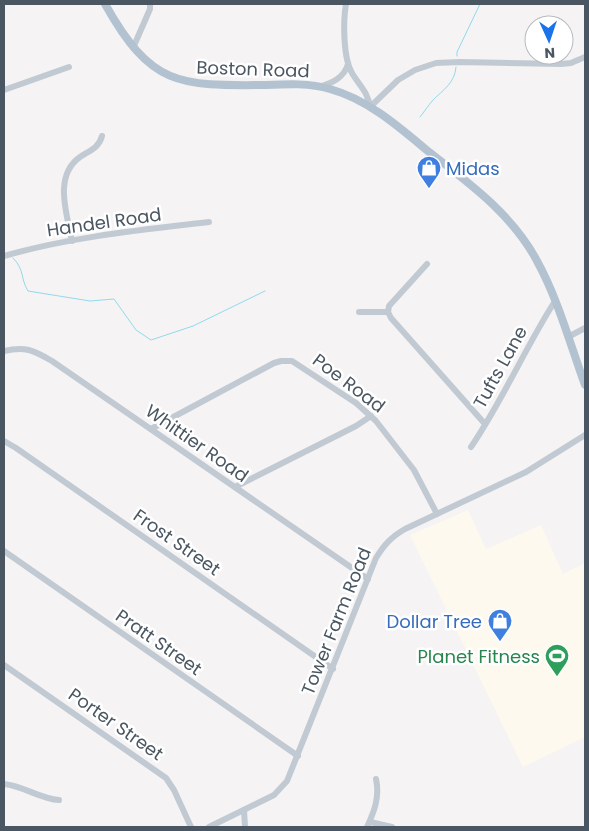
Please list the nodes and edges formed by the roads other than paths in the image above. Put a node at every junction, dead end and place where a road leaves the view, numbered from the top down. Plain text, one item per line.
1 (105, 4) edge
2 (150, 4) edge
3 (346, 4) edge
4 (133, 48) junction
5 (585, 57) edge
6 (348, 64) junction
7 (69, 67) dead end
8 (319, 87) junction
9 (4, 90) edge
10 (370, 107) junction
11 (102, 136) dead end
12 (210, 222) dead end
13 (72, 241) junction
14 (4, 256) edge
15 (427, 264) dead end
16 (555, 301) junction
17 (359, 312) dead end
18 (388, 312) junction
19 (585, 328) edge
20 (568, 337) junction
21 (4, 351) edge
22 (585, 384) edge
23 (371, 416) junction
24 (485, 424) junction
25 (151, 430) junction
26 (585, 435) edge
27 (4, 442) edge
28 (471, 447) dead end
29 (235, 487) junction
30 (437, 514) junction
31 (4, 551) edge
32 (368, 579) junction
33 (4, 665) edge
34 (333, 669) junction
35 (298, 756) junction
36 (376, 779) dead end
37 (4, 784) edge
38 (59, 800) dead end
39 (244, 810) junction
40 (368, 825) edge
41 (191, 827) edge
42 (209, 827) edge
43 (245, 827) edge
44 (392, 827) edge

1 - 4 main road, Boston Road
2 - 4 street
3 - 6 street
4 - 8 main road, Boston Road
5 - 10 street
6 - 8 street
6 - 10 street
7 - 9 street
8 - 10 main road, Boston Road
10 - 16 main road, Boston Road
11 - 13 street
12 - 13 street, Handel Road
13 - 14 street, Handel Road
15 - 18 street
16 - 20 main road, Boston Road
16 - 24 street, Tufts Lane
17 - 18 street
18 - 24 street
19 - 20 street
20 - 22 main road, Boston Road
21 - 25 street, Whittier Road
23 - 25 street, Poe Road
23 - 29 street
23 - 30 street, Poe Road
24 - 28 street, Tufts Lane
25 - 29 street, Whittier Road
26 - 30 street, Tower Farm Road
27 - 34 street, Frost Street
29 - 32 street, Whittier Road
30 - 32 street, Tower Farm Road
31 - 35 street, Pratt Street
32 - 34 street, Tower Farm Road
33 - 41 street, Porter Street
34 - 35 street, Tower Farm Road
35 - 39 street, Tower Farm Road
36 - 40 street
37 - 38 street
39 - 42 street, Tower Farm Road
39 - 43 street
40 - 44 street

